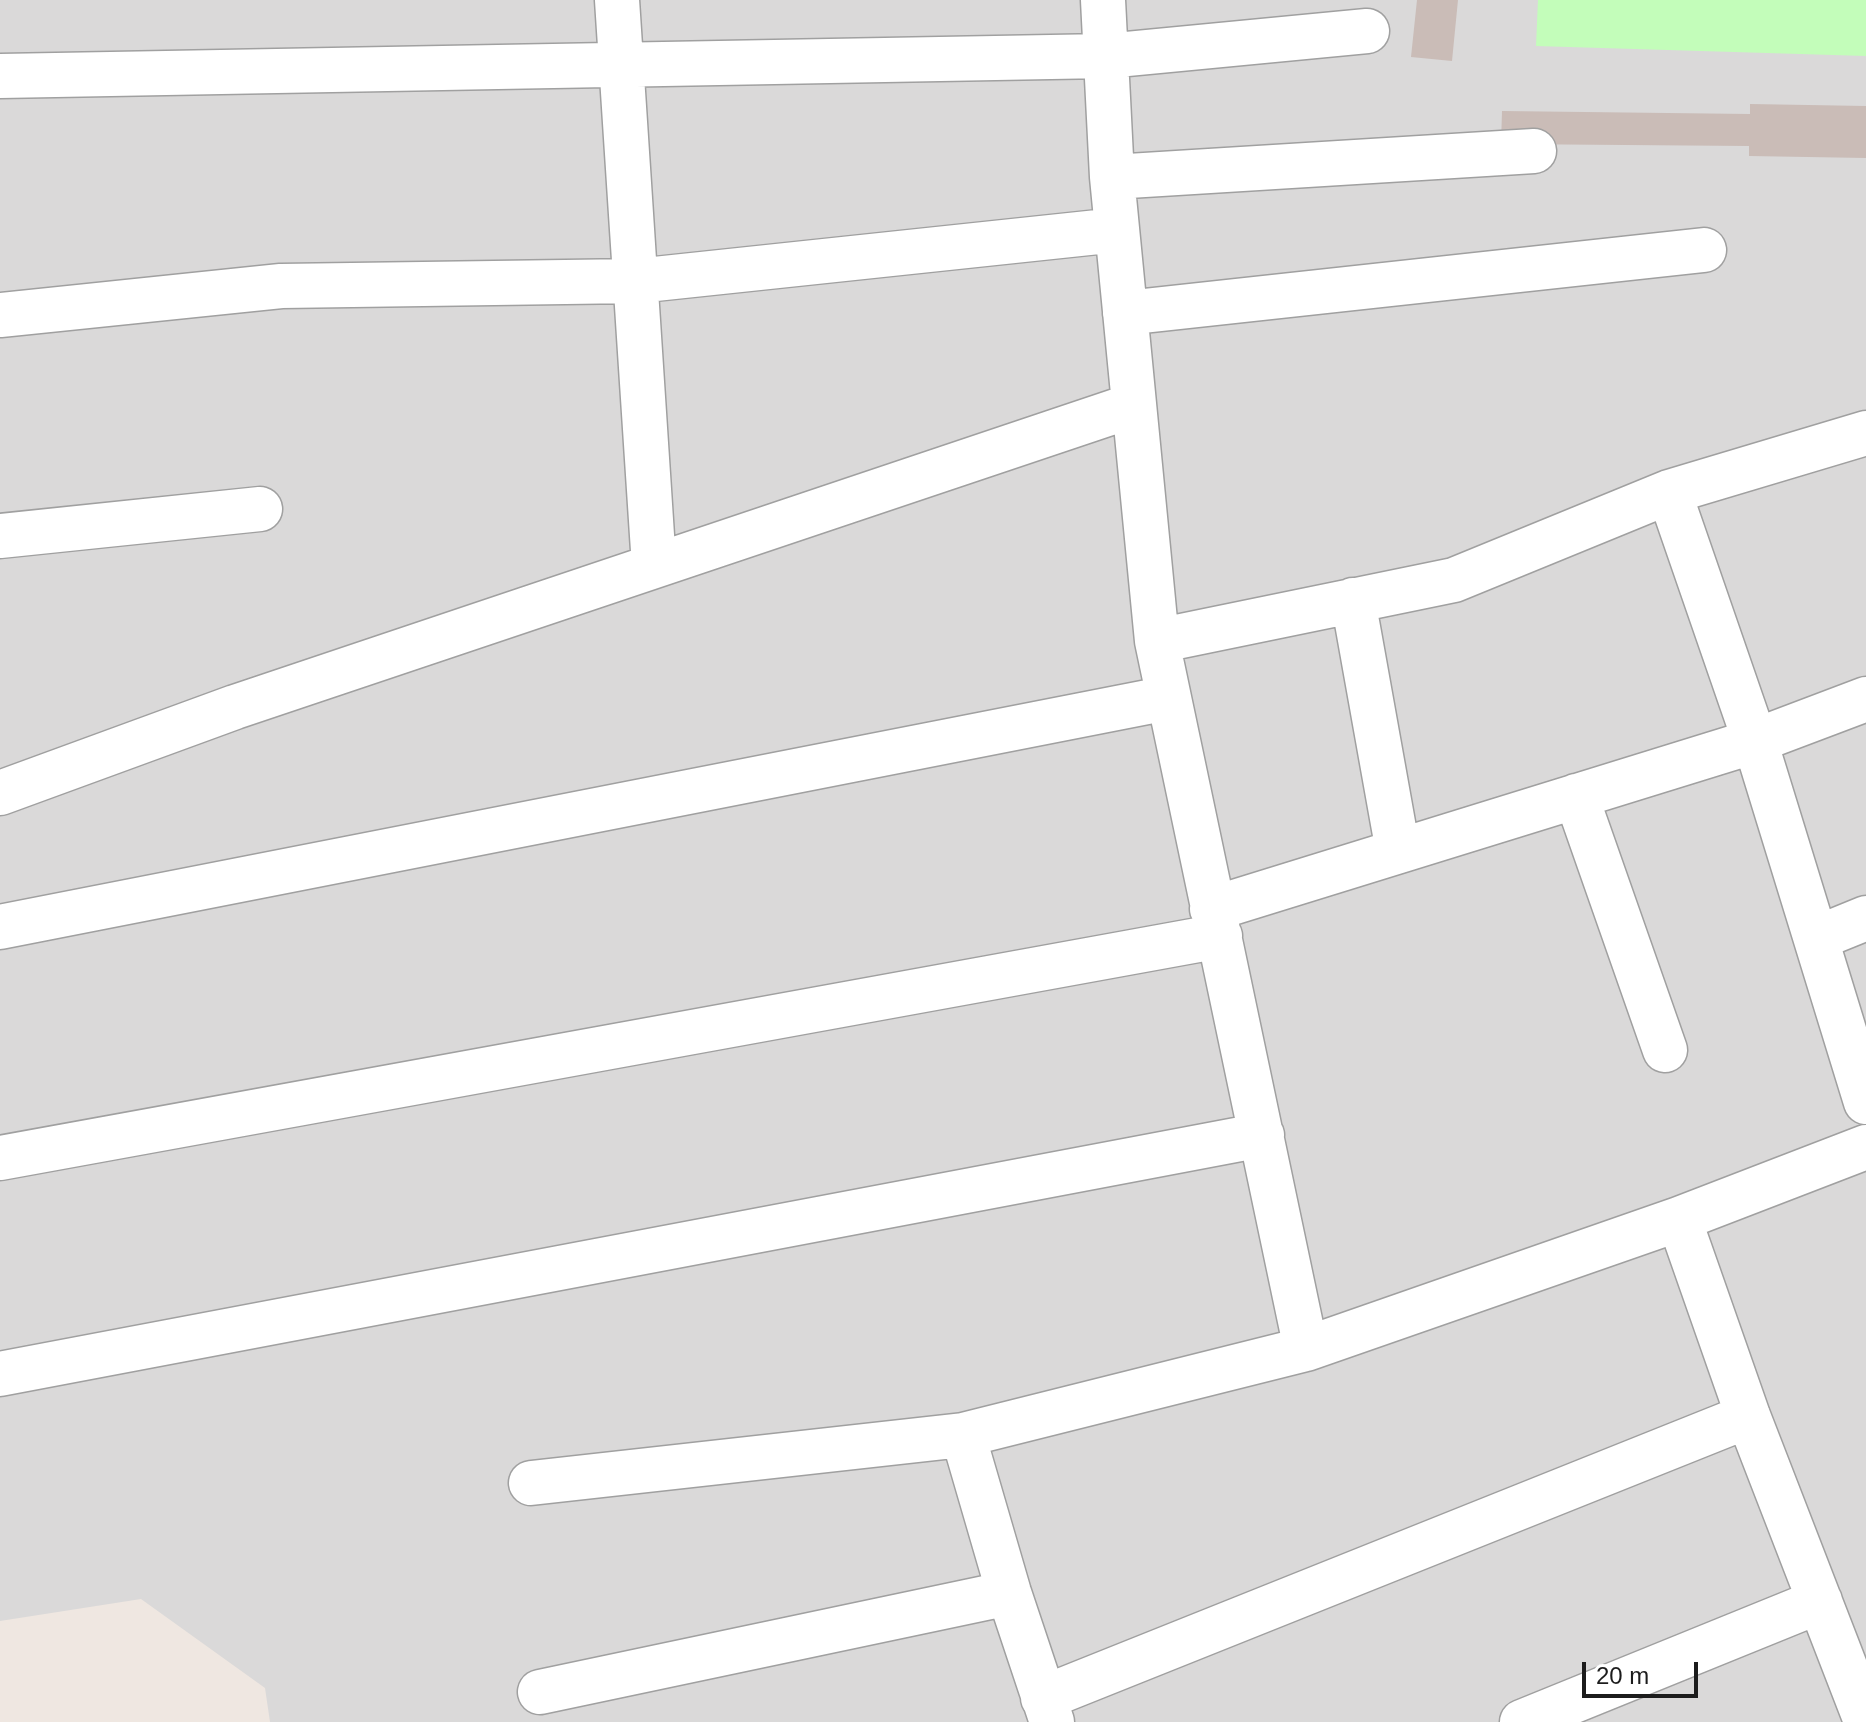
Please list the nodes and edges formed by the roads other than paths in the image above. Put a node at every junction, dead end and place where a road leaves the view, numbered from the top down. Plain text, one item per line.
1 (617, 0) edge
2 (1103, 0) edge
3 (1367, 31) dead end
4 (1106, 56) junction
5 (621, 64) junction
6 (0, 76) edge
7 (1534, 151) dead end
8 (1112, 177) junction
9 (1117, 230) junction
10 (1704, 250) dead end
11 (636, 281) junction
12 (1125, 313) junction
13 (0, 315) edge
14 (1134, 405) junction
15 (1866, 433) edge
16 (1669, 492) junction
17 (260, 509) dead end
18 (0, 536) edge
19 (654, 566) junction
20 (1353, 600) junction
21 (1157, 641) junction
22 (1168, 698) junction
23 (1866, 699) edge
24 (1755, 741) junction
25 (0, 793) edge
26 (1576, 796) junction
27 (1398, 851) junction
28 (1866, 918) edge
29 (1216, 922) junction
30 (0, 927) edge
31 (1817, 938) junction
32 (1665, 1050) dead end
33 (1866, 1102) edge
34 (1262, 1135) junction
35 (1866, 1147) edge
36 (0, 1158) edge
37 (1679, 1219) junction
38 (1306, 1349) junction
39 (0, 1374) edge
40 (1748, 1416) junction
41 (963, 1435) junction
42 (531, 1483) dead end
43 (1009, 1593) junction
44 (1820, 1601) junction
45 (540, 1692) dead end
46 (1048, 1710) edge
47 (1866, 1721) edge
48 (1522, 1722) edge

1 - 5 street
2 - 4 street
3 - 4 street
4 - 5 street
4 - 8 street
5 - 6 street
5 - 11 street
7 - 8 street
8 - 9 street
9 - 11 street
9 - 12 street
10 - 12 street
11 - 13 street
11 - 19 street
12 - 14 street
14 - 19 street
14 - 21 street
15 - 16 street
16 - 20 street
16 - 24 street
17 - 18 street
19 - 25 street
20 - 21 street
20 - 27 street
21 - 22 street
22 - 29 street
22 - 30 street
23 - 24 street
24 - 26 street
24 - 31 street
26 - 27 street
26 - 32 street
27 - 29 street
28 - 31 street
29 - 34 street
29 - 36 street
31 - 33 street
34 - 38 street
34 - 39 street
35 - 37 street
37 - 38 street
37 - 40 street
38 - 41 street
40 - 44 street
40 - 46 street
41 - 42 street
41 - 43 street
43 - 45 street
43 - 46 street
44 - 47 street
44 - 48 street

